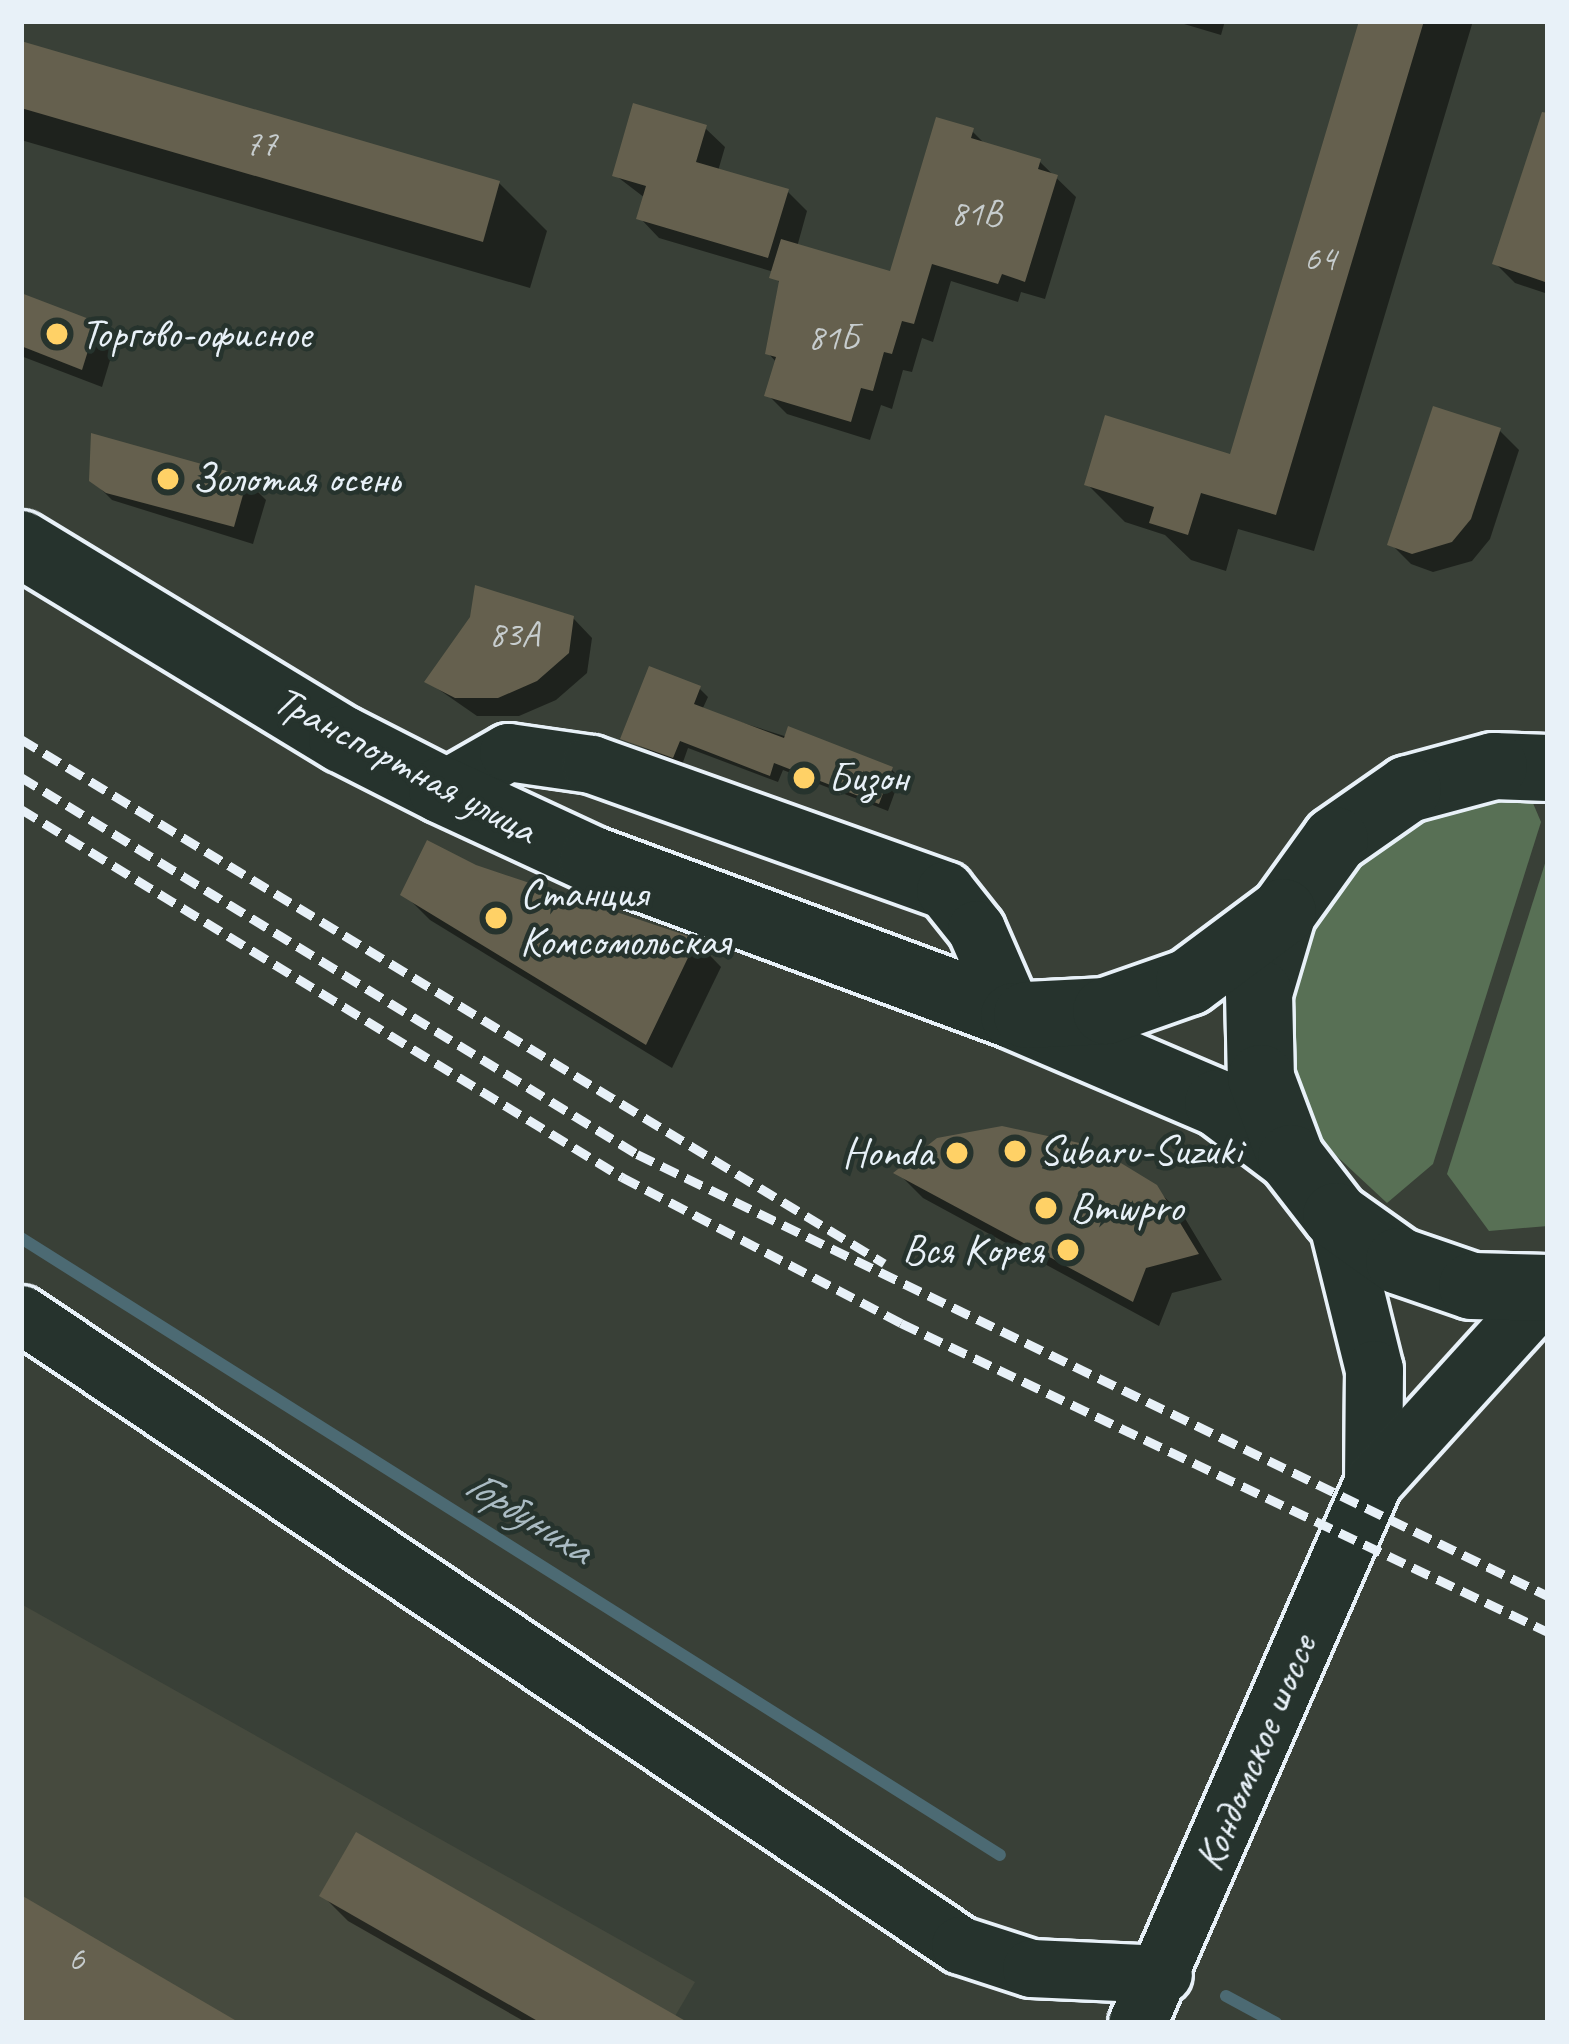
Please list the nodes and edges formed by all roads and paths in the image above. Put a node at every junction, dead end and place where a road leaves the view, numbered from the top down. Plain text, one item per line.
1 (21, 544) edge
2 (1548, 723) edge
3 (1521, 767) edge
4 (442, 790) junction
5 (1283, 912) junction
6 (1013, 1016) junction
7 (1291, 1158) junction
8 (1336, 1216) junction
9 (1548, 1289) edge
10 (21, 1314) edge
11 (1373, 1482) junction
12 (1150, 1998) edge

1 - 4 main road, Транспортная улица
2 - 3 main road
3 - 5 main road
4 - 6 main road, Транспортная улица
4 - 6 street
5 - 6 main road, Транспортная улица
5 - 7 main road
6 - 7 main road, Транспортная улица
7 - 8 main road
8 - 9 main road
8 - 11 street, Кондомское шоссе
9 - 11 street, Кондомское шоссе
10 - 12 street
11 - 12 street, Кондомское шоссе

